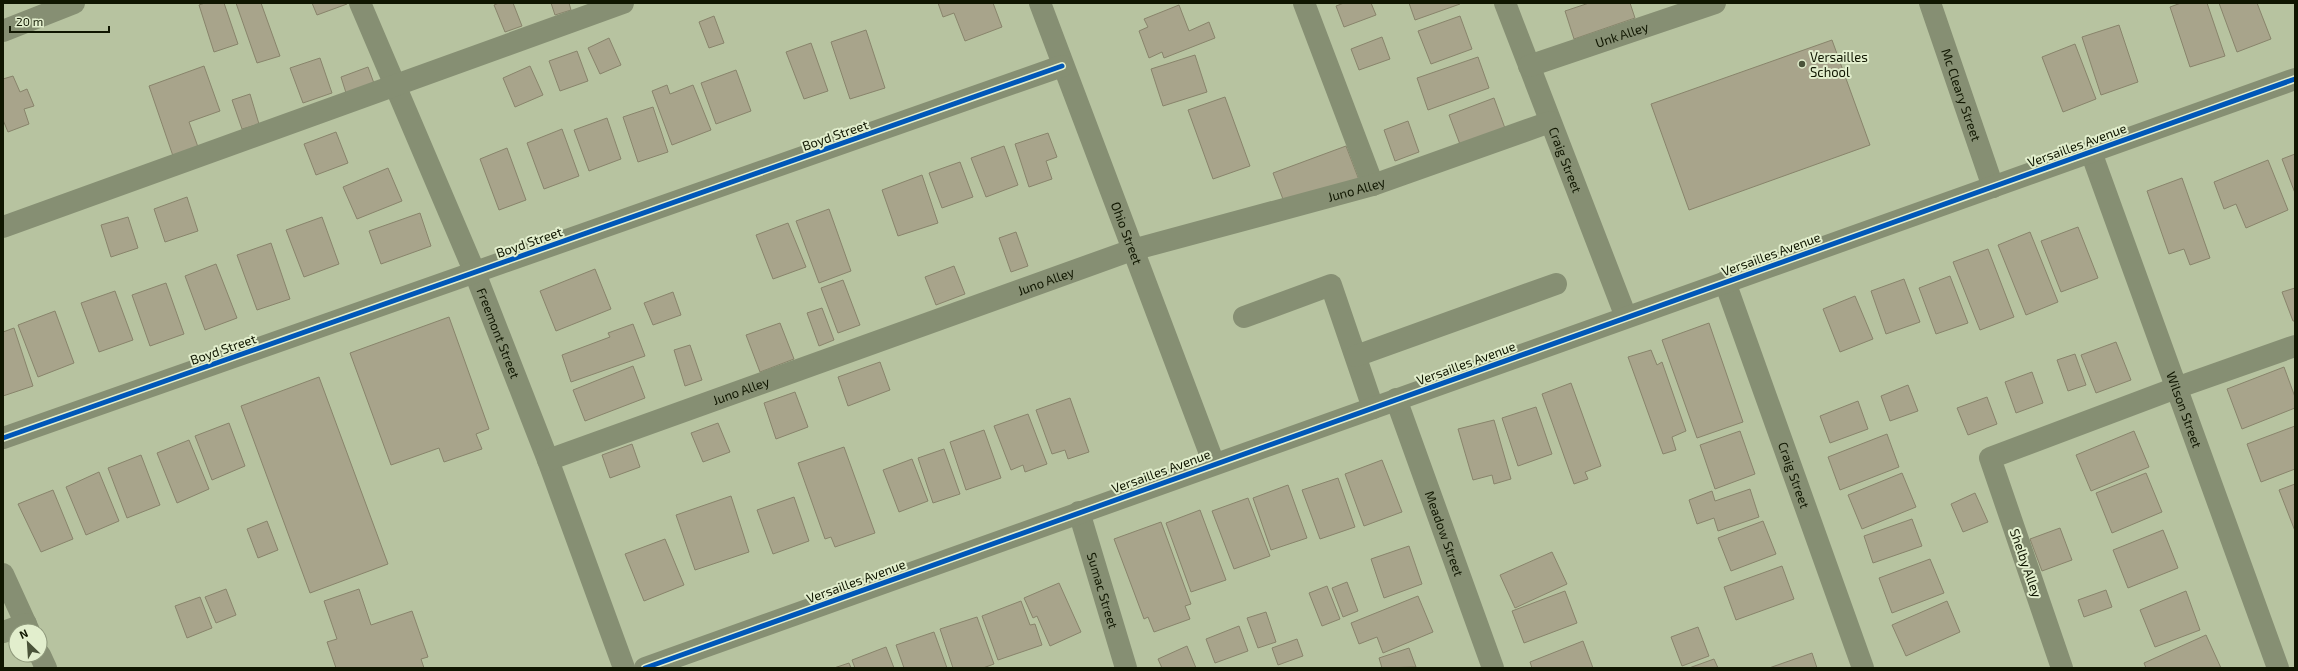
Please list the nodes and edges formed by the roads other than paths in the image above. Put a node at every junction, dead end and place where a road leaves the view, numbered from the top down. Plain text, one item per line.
1 (74, 3) edge
2 (360, 3) edge
3 (623, 3) edge
4 (1040, 3) edge
5 (1304, 3) edge
6 (1505, 3) edge
7 (1715, 3) edge
8 (1930, 3) edge
9 (3, 31) edge
10 (1062, 66) junction
11 (1529, 66) junction
12 (2295, 79) edge
13 (395, 86) junction
14 (1550, 122) junction
15 (2091, 152) junction
16 (1374, 185) junction
17 (1993, 187) junction
18 (3, 227) edge
19 (1132, 250) junction
20 (475, 273) junction
21 (1725, 282) junction
22 (1556, 284) dead end
23 (1244, 317) dead end
24 (1626, 317) junction
25 (2295, 346) edge
26 (1356, 356) junction
27 (2176, 388) junction
28 (1396, 399) junction
29 (1374, 408) junction
30 (3, 438) edge
31 (548, 460) junction
32 (1214, 464) junction
33 (1079, 512) junction
34 (3, 574) edge
35 (26, 623) edge
36 (624, 668) edge
37 (645, 668) edge
38 (1126, 668) edge
39 (1493, 668) edge
40 (1863, 668) edge
41 (2062, 668) edge
42 (2278, 668) edge

1 - 9 street
2 - 13 street, Freemont Street
3 - 13 street
4 - 10 street, Ohio Street
5 - 16 street
6 - 11 street, Craig Street
7 - 11 street, Unk Alley
8 - 17 street, Mc Cleary Street
10 - 19 street, Ohio Street
10 - 20 street, Boyd Street
11 - 14 street, Craig Street
12 - 15 street, Versailles Avenue
13 - 18 street
13 - 20 street, Freemont Street
14 - 16 street, Juno Alley
14 - 24 street, Craig Street
15 - 17 street, Versailles Avenue
15 - 27 street, Wilson Street
16 - 19 street, Juno Alley
17 - 21 street, Versailles Avenue
19 - 31 street, Juno Alley
19 - 32 street, Ohio Street
20 - 30 street, Boyd Street
20 - 31 street, Freemont Street
21 - 24 street, Versailles Avenue
21 - 40 street, Craig Street
22 - 26 street
23 - 26 street
24 - 28 street, Versailles Avenue
25 - 27 street
26 - 29 street
27 - 41 street, Shelby Alley
27 - 42 street, Wilson Street
28 - 29 street, Versailles Avenue
28 - 39 street, Meadow Street
29 - 32 street, Versailles Avenue
31 - 36 street, Freemont Street
32 - 33 street, Versailles Avenue
33 - 37 street, Versailles Avenue
33 - 38 street, Sumac Street
34 - 35 street

